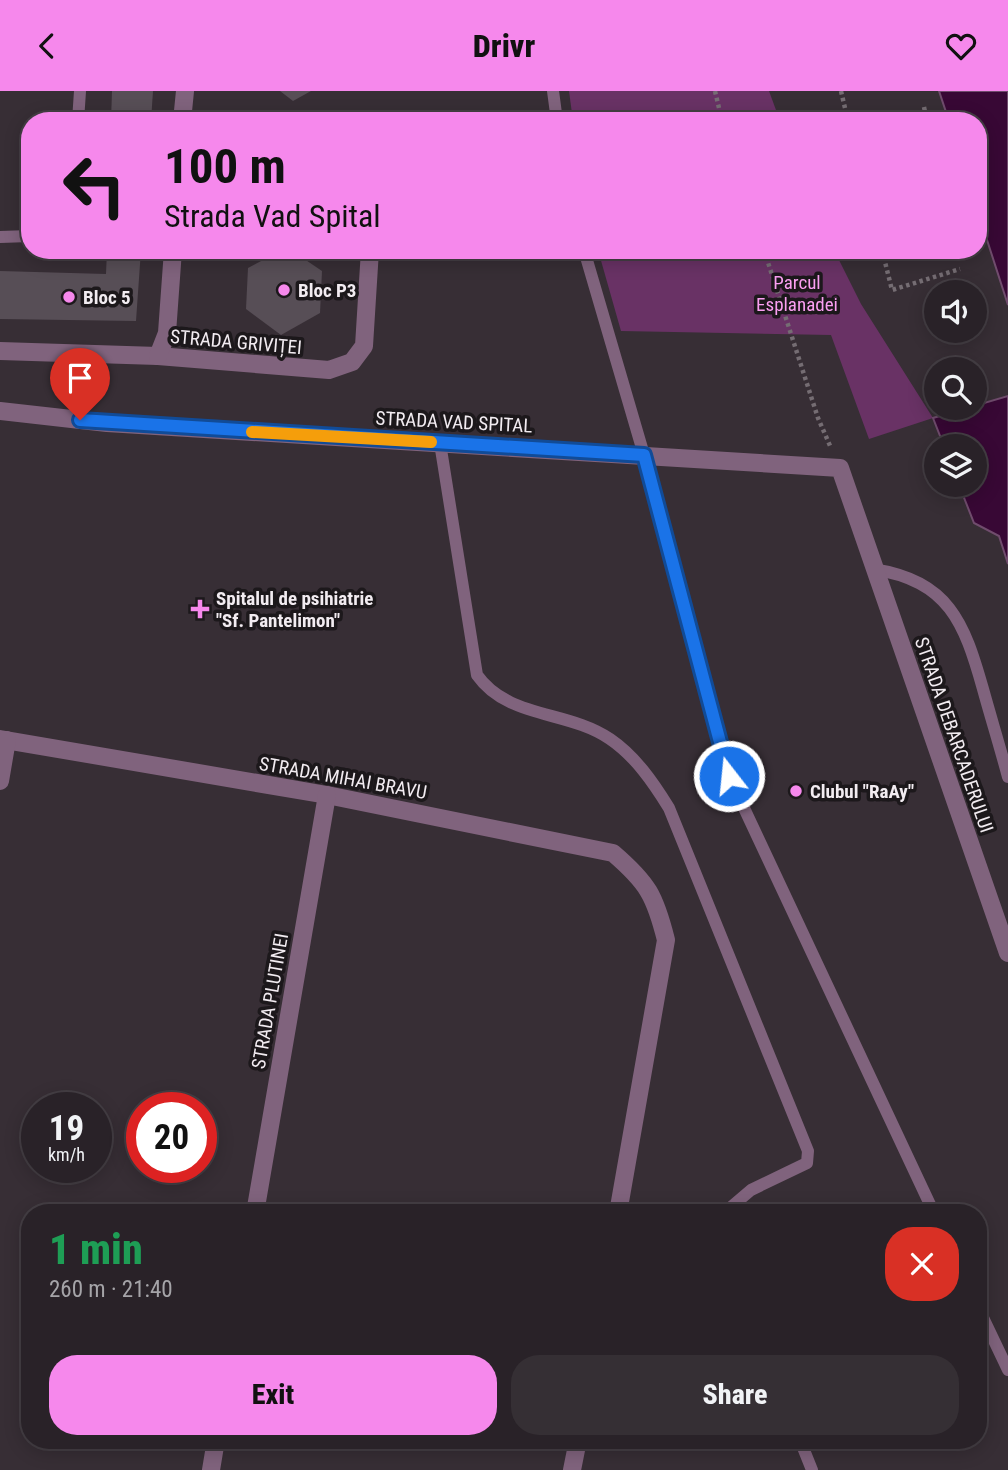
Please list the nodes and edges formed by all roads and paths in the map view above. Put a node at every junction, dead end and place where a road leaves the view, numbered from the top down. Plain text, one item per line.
1 (80, 91) edge
2 (185, 91) edge
3 (553, 91) edge
4 (715, 91) edge
5 (841, 91) edge
6 (924, 107) dead end
7 (79, 112) edge
8 (183, 112) edge
9 (556, 112) edge
10 (720, 112) edge
11 (846, 112) edge
12 (925, 112) edge
13 (21, 236) edge
14 (0, 237) edge
15 (172, 259) edge
16 (369, 259) edge
17 (587, 259) edge
18 (767, 259) edge
19 (883, 259) edge
20 (960, 269) dead end
21 (0, 351) edge
22 (158, 356) junction
23 (0, 411) edge
24 (440, 443) junction
25 (644, 455) junction
26 (840, 468) junction
27 (873, 569) junction
28 (3, 740) edge
29 (1008, 777) edge
30 (0, 781) edge
31 (327, 796) junction
32 (1008, 953) edge
33 (257, 1204) edge
34 (620, 1204) edge
35 (735, 1204) edge
36 (930, 1204) edge
37 (987, 1326) edge
38 (1008, 1370) edge
39 (214, 1449) edge
40 (576, 1449) edge
41 (804, 1449) edge
42 (211, 1470) edge
43 (572, 1470) edge
44 (812, 1470) edge

1 - 7 lane
2 - 8 street
3 - 9 lane
4 - 10 path
5 - 11 path
6 - 12 path
13 - 14 lane
15 - 22 street
16 - 22 street, STRADA GRIVIȚEI
17 - 25 lane
18 - 26 path
19 - 20 path
21 - 22 street, STRADA GRIVIȚEI
23 - 24 street, STRADA VAD SPITAL
24 - 25 street, STRADA VAD SPITAL
24 - 35 lane
25 - 26 street, STRADA VAD SPITAL
25 - 36 lane
26 - 27 street, STRADA DEBARCADERULUI
27 - 29 lane
27 - 32 street, STRADA DEBARCADERULUI
28 - 30 street
28 - 31 street, STRADA MIHAI BRAVU
31 - 33 street, STRADA PLUTINEI
31 - 34 street, STRADA MIHAI BRAVU
37 - 38 lane
39 - 42 street
40 - 43 street
41 - 44 lane

